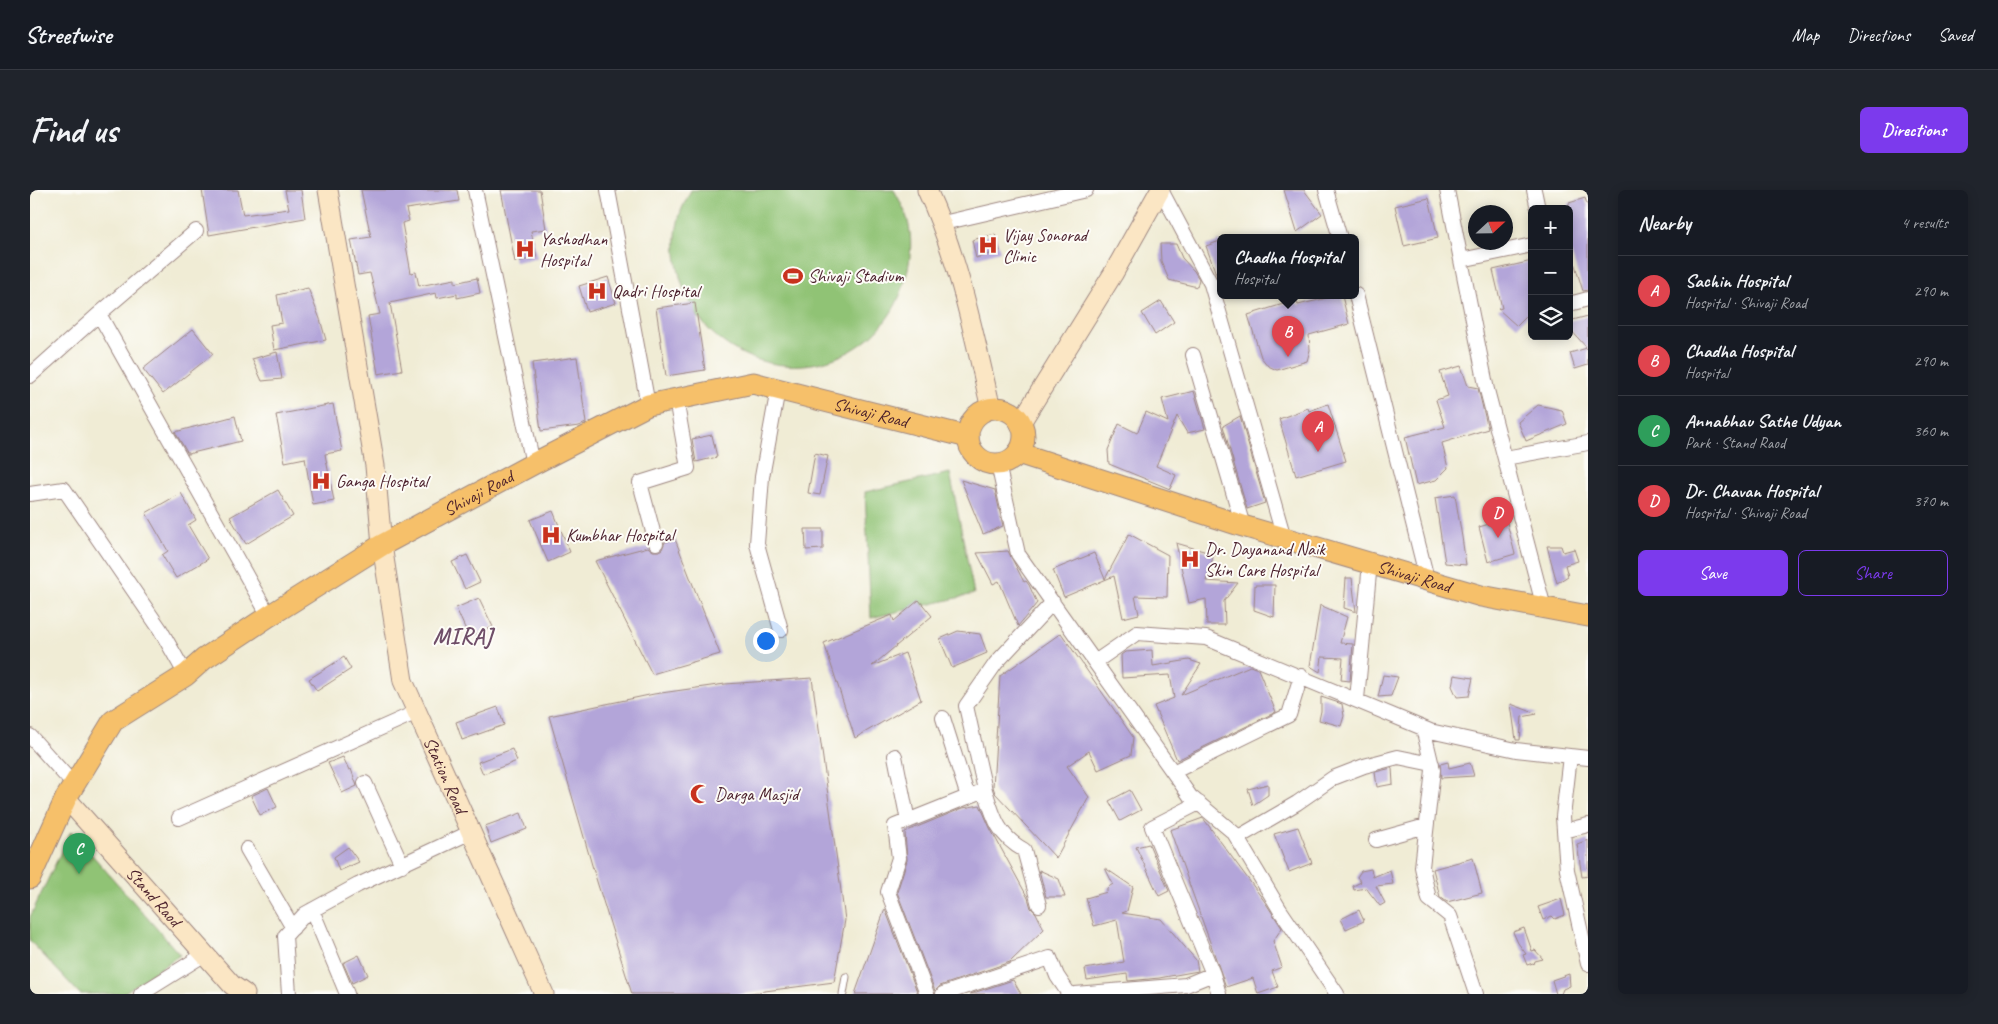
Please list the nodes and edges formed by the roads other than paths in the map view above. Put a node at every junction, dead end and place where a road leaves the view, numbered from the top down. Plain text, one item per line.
1 (328, 190) edge
2 (475, 190) edge
3 (608, 190) edge
4 (927, 190) edge
5 (1086, 190) edge
6 (1160, 190) edge
7 (1326, 190) edge
8 (1447, 190) edge
9 (1534, 190) edge
10 (1537, 205) edge
11 (943, 223) junction
12 (196, 231) dead end
13 (1339, 234) edge
14 (1528, 246) edge
15 (1461, 260) junction
16 (1357, 299) edge
17 (1588, 299) edge
18 (1573, 303) edge
19 (99, 314) junction
20 (1193, 355) dead end
21 (30, 376) edge
22 (778, 389) junction
23 (676, 399) junction
24 (648, 405) junction
25 (991, 409) junction
26 (1020, 424) junction
27 (968, 437) junction
28 (1588, 443) edge
29 (1018, 453) junction
30 (1505, 458) junction
31 (533, 464) junction
32 (998, 464) junction
33 (30, 494) edge
34 (1244, 526) junction
35 (1284, 538) junction
36 (656, 543) dead end
37 (382, 545) junction
38 (1370, 563) junction
39 (1427, 579) junction
40 (1053, 602) junction
41 (1544, 608) junction
42 (269, 616) junction
43 (1588, 616) edge
44 (781, 630) dead end
45 (1095, 662) junction
46 (186, 675) junction
47 (1300, 676) junction
48 (1357, 700) junction
49 (417, 712) junction
50 (944, 718) dead end
51 (1423, 728) junction
52 (30, 736) edge
53 (895, 756) dead end
54 (1570, 756) junction
55 (1588, 758) edge
56 (1432, 764) junction
57 (1173, 772) junction
58 (365, 783) dead end
59 (985, 790) junction
60 (70, 792) junction
61 (968, 797) junction
62 (1198, 803) junction
63 (179, 818) dead end
64 (908, 821) junction
65 (1588, 825) edge
66 (1426, 826) junction
67 (1564, 831) junction
68 (471, 832) junction
69 (1237, 838) junction
70 (1376, 840) dead end
71 (246, 849) dead end
72 (402, 864) junction
73 (30, 878) edge
74 (1039, 904) dead end
75 (312, 910) junction
76 (293, 928) junction
77 (205, 954) junction
78 (1588, 964) edge
79 (1213, 974) junction
80 (846, 976) dead end
81 (141, 994) edge
82 (244, 994) edge
83 (289, 994) edge
84 (347, 994) edge
85 (544, 994) edge
86 (843, 994) edge
87 (927, 994) edge
88 (942, 994) edge
89 (1069, 994) edge
90 (1075, 994) edge
91 (1219, 994) edge
92 (1338, 994) edge
93 (1476, 994) edge

1 - 37 main road, Station Road
2 - 31 street
3 - 24 street
4 - 11 main road
5 - 11 street
6 - 26 main road
6 - 35 street
7 - 13 street
8 - 15 street
9 - 10 street
11 - 25 main road
12 - 19 street
14 - 15 street
15 - 30 street
16 - 39 street
17 - 18 street
19 - 21 street
19 - 42 street
20 - 34 street
22 - 23 main road, Shivaji Road
22 - 27 main road, Shivaji Road
22 - 44 street
23 - 24 main road, Shivaji Road
23 - 36 street
24 - 31 main road, Shivaji Road
25 - 26 main road
25 - 27 main road
26 - 29 main road
27 - 32 main road
28 - 30 street
29 - 32 main road
29 - 34 main road, Shivaji Road
30 - 41 street
31 - 37 main road, Shivaji Road
32 - 40 street
33 - 46 street
34 - 35 main road, Shivaji Road
35 - 38 main road, Shivaji Road
37 - 42 main road, Shivaji Road
37 - 49 main road, Station Road
38 - 39 main road, Shivaji Road
38 - 48 street
39 - 41 main road, Shivaji Road
40 - 45 street
40 - 59 street
41 - 43 main road, Shivaji Road
42 - 46 main road, Shivaji Road
45 - 47 street
45 - 57 street
46 - 60 main road, Shivaji Road
47 - 48 street
47 - 57 street
48 - 51 street
49 - 63 street
49 - 68 main road, Station Road
50 - 61 street
51 - 54 street
51 - 56 street
52 - 60 street
53 - 64 street
54 - 55 street
54 - 67 street
56 - 66 street
56 - 69 street
57 - 62 street
58 - 72 street
59 - 61 street
59 - 74 street
60 - 73 main road, Shivaji Road
60 - 77 main road, Stand Raod
61 - 64 street
62 - 69 street
62 - 79 street
64 - 87 street
65 - 67 street
66 - 70 street
66 - 93 street
67 - 78 street
68 - 72 street
68 - 85 main road, Station Road
69 - 92 street
71 - 76 street
72 - 75 street
75 - 76 street
75 - 84 street
76 - 83 street
77 - 81 street
77 - 82 main road, Stand Raod
79 - 90 street
79 - 91 street
80 - 86 lane
88 - 89 street

